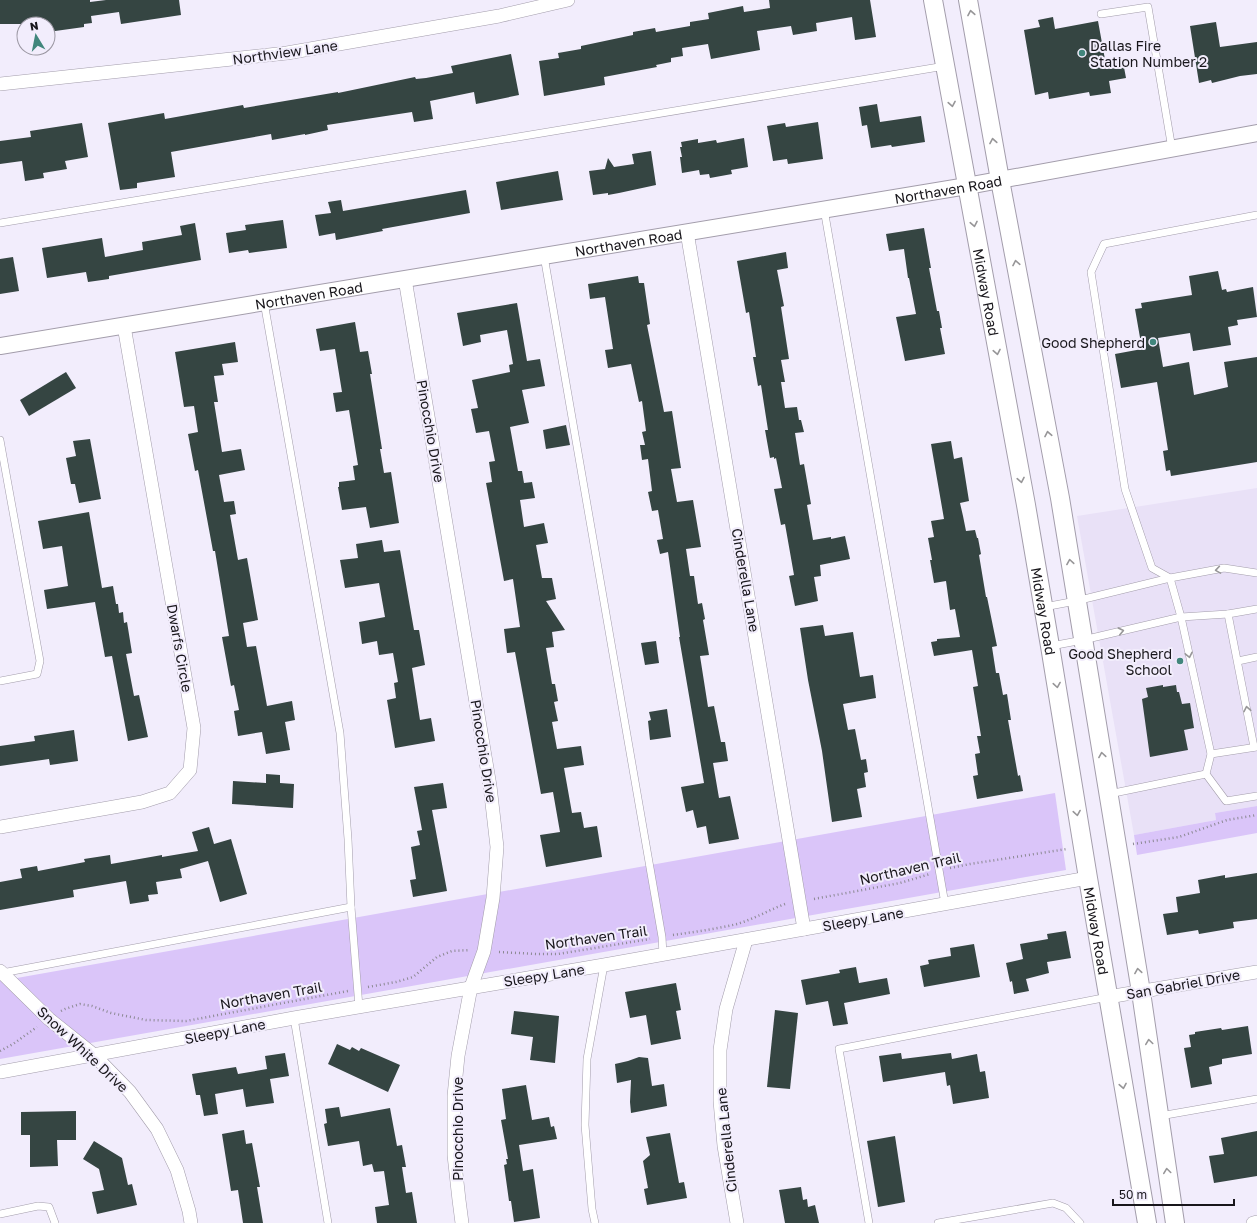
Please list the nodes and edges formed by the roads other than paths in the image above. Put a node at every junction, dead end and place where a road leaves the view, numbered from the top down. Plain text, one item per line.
1 (568, 0) edge
2 (933, 0) edge
3 (968, 0) edge
4 (1101, 14) dead end
5 (945, 66) junction
6 (0, 84) edge
7 (1257, 133) edge
8 (1172, 149) junction
9 (1000, 180) junction
10 (967, 186) junction
11 (824, 209) junction
12 (1257, 215) edge
13 (0, 223) edge
14 (687, 232) junction
15 (544, 256) junction
16 (405, 279) junction
17 (264, 302) junction
18 (124, 326) junction
19 (0, 346) edge
20 (0, 440) edge
21 (1257, 573) edge
22 (1170, 578) junction
23 (1076, 600) junction
24 (1043, 607) junction
25 (1257, 609) edge
26 (1228, 614) junction
27 (1181, 617) junction
28 (1083, 640) junction
29 (1050, 646) junction
30 (1257, 657) edge
31 (1238, 661) junction
32 (0, 681) edge
33 (1256, 747) edge
34 (1211, 754) junction
35 (1206, 774) junction
36 (1108, 794) junction
37 (1257, 796) edge
38 (0, 827) edge
39 (1088, 878) junction
40 (945, 904) junction
41 (352, 908) junction
42 (804, 929) junction
43 (746, 940) junction
44 (664, 955) junction
45 (604, 965) junction
46 (1, 972) edge
47 (1257, 972) edge
48 (471, 987) junction
49 (1141, 992) junction
50 (1108, 997) junction
51 (359, 1007) junction
52 (294, 1018) junction
53 (94, 1055) junction
54 (0, 1072) edge
55 (1257, 1099) edge
56 (1159, 1116) junction
57 (0, 1214) edge
58 (1257, 1222) edge
59 (55, 1223) edge
60 (191, 1223) edge
61 (328, 1223) edge
62 (462, 1223) edge
63 (595, 1223) edge
64 (737, 1223) edge
65 (869, 1223) edge
66 (938, 1223) edge
67 (1080, 1223) edge
68 (1147, 1223) edge
69 (1175, 1223) edge
70 (1253, 1223) edge

1 - 6 street, Northview Lane
2 - 5 main road, Midway Road
9 -> 3 main road
4 - 8 lane
5 -> 10 main road, Midway Road
5 - 13 lane
7 - 8 street, Northaven Road
8 - 9 street, Northaven Road
9 - 10 street, Northaven Road
23 -> 9 main road
10 - 11 street, Northaven Road
10 -> 24 main road, Midway Road
11 - 14 street, Northaven Road
11 - 40 lane
12 - 22 lane
14 - 15 street, Northaven Road
14 - 42 street, Cinderella Lane
15 - 16 street, Northaven Road
15 - 44 lane
16 - 17 street, Northaven Road
16 - 48 street, Pinocchio Drive
17 - 18 street, Northaven Road
17 - 41 lane
18 - 19 street, Northaven Road
18 - 38 street, Dwarfs Circle
20 - 32 lane
21 -> 22 lane
22 - 23 lane
22 - 27 lane
23 - 24 lane
23 - 28 main road
24 - 29 main road, Midway Road
25 - 26 lane
26 - 27 lane
26 - 31 lane
28 -> 27 lane
27 -> 34 lane
28 - 29 lane
36 -> 28 main road
29 -> 39 main road, Midway Road
30 - 31 lane
33 -> 31 lane
33 - 34 lane
34 - 35 lane
35 - 36 lane
35 - 37 lane
49 -> 36 main road
39 - 40 street, Sleepy Lane
39 - 50 main road, Midway Road
40 - 42 street, Sleepy Lane
41 - 46 lane
41 - 51 lane
42 - 43 street, Sleepy Lane
43 - 44 street, Sleepy Lane
43 - 64 street, Cinderella Lane
44 - 45 street, Sleepy Lane
45 - 48 street, Sleepy Lane
45 - 63 lane
46 - 53 street, Snow White Drive
47 - 49 street, San Gabriel Drive
48 - 51 street, Sleepy Lane
48 - 62 street, Pinocchio Drive
49 - 50 street, San Gabriel Drive
56 -> 49 main road
50 - 65 lane
50 -> 68 main road, Midway Road
51 - 52 street, Sleepy Lane
52 - 53 street, Sleepy Lane
52 - 61 lane
53 - 54 street, Sleepy Lane
53 - 60 street, Snow White Drive
55 - 56 lane
69 -> 56 main road
57 - 59 lane
58 - 70 street
66 - 67 lane

